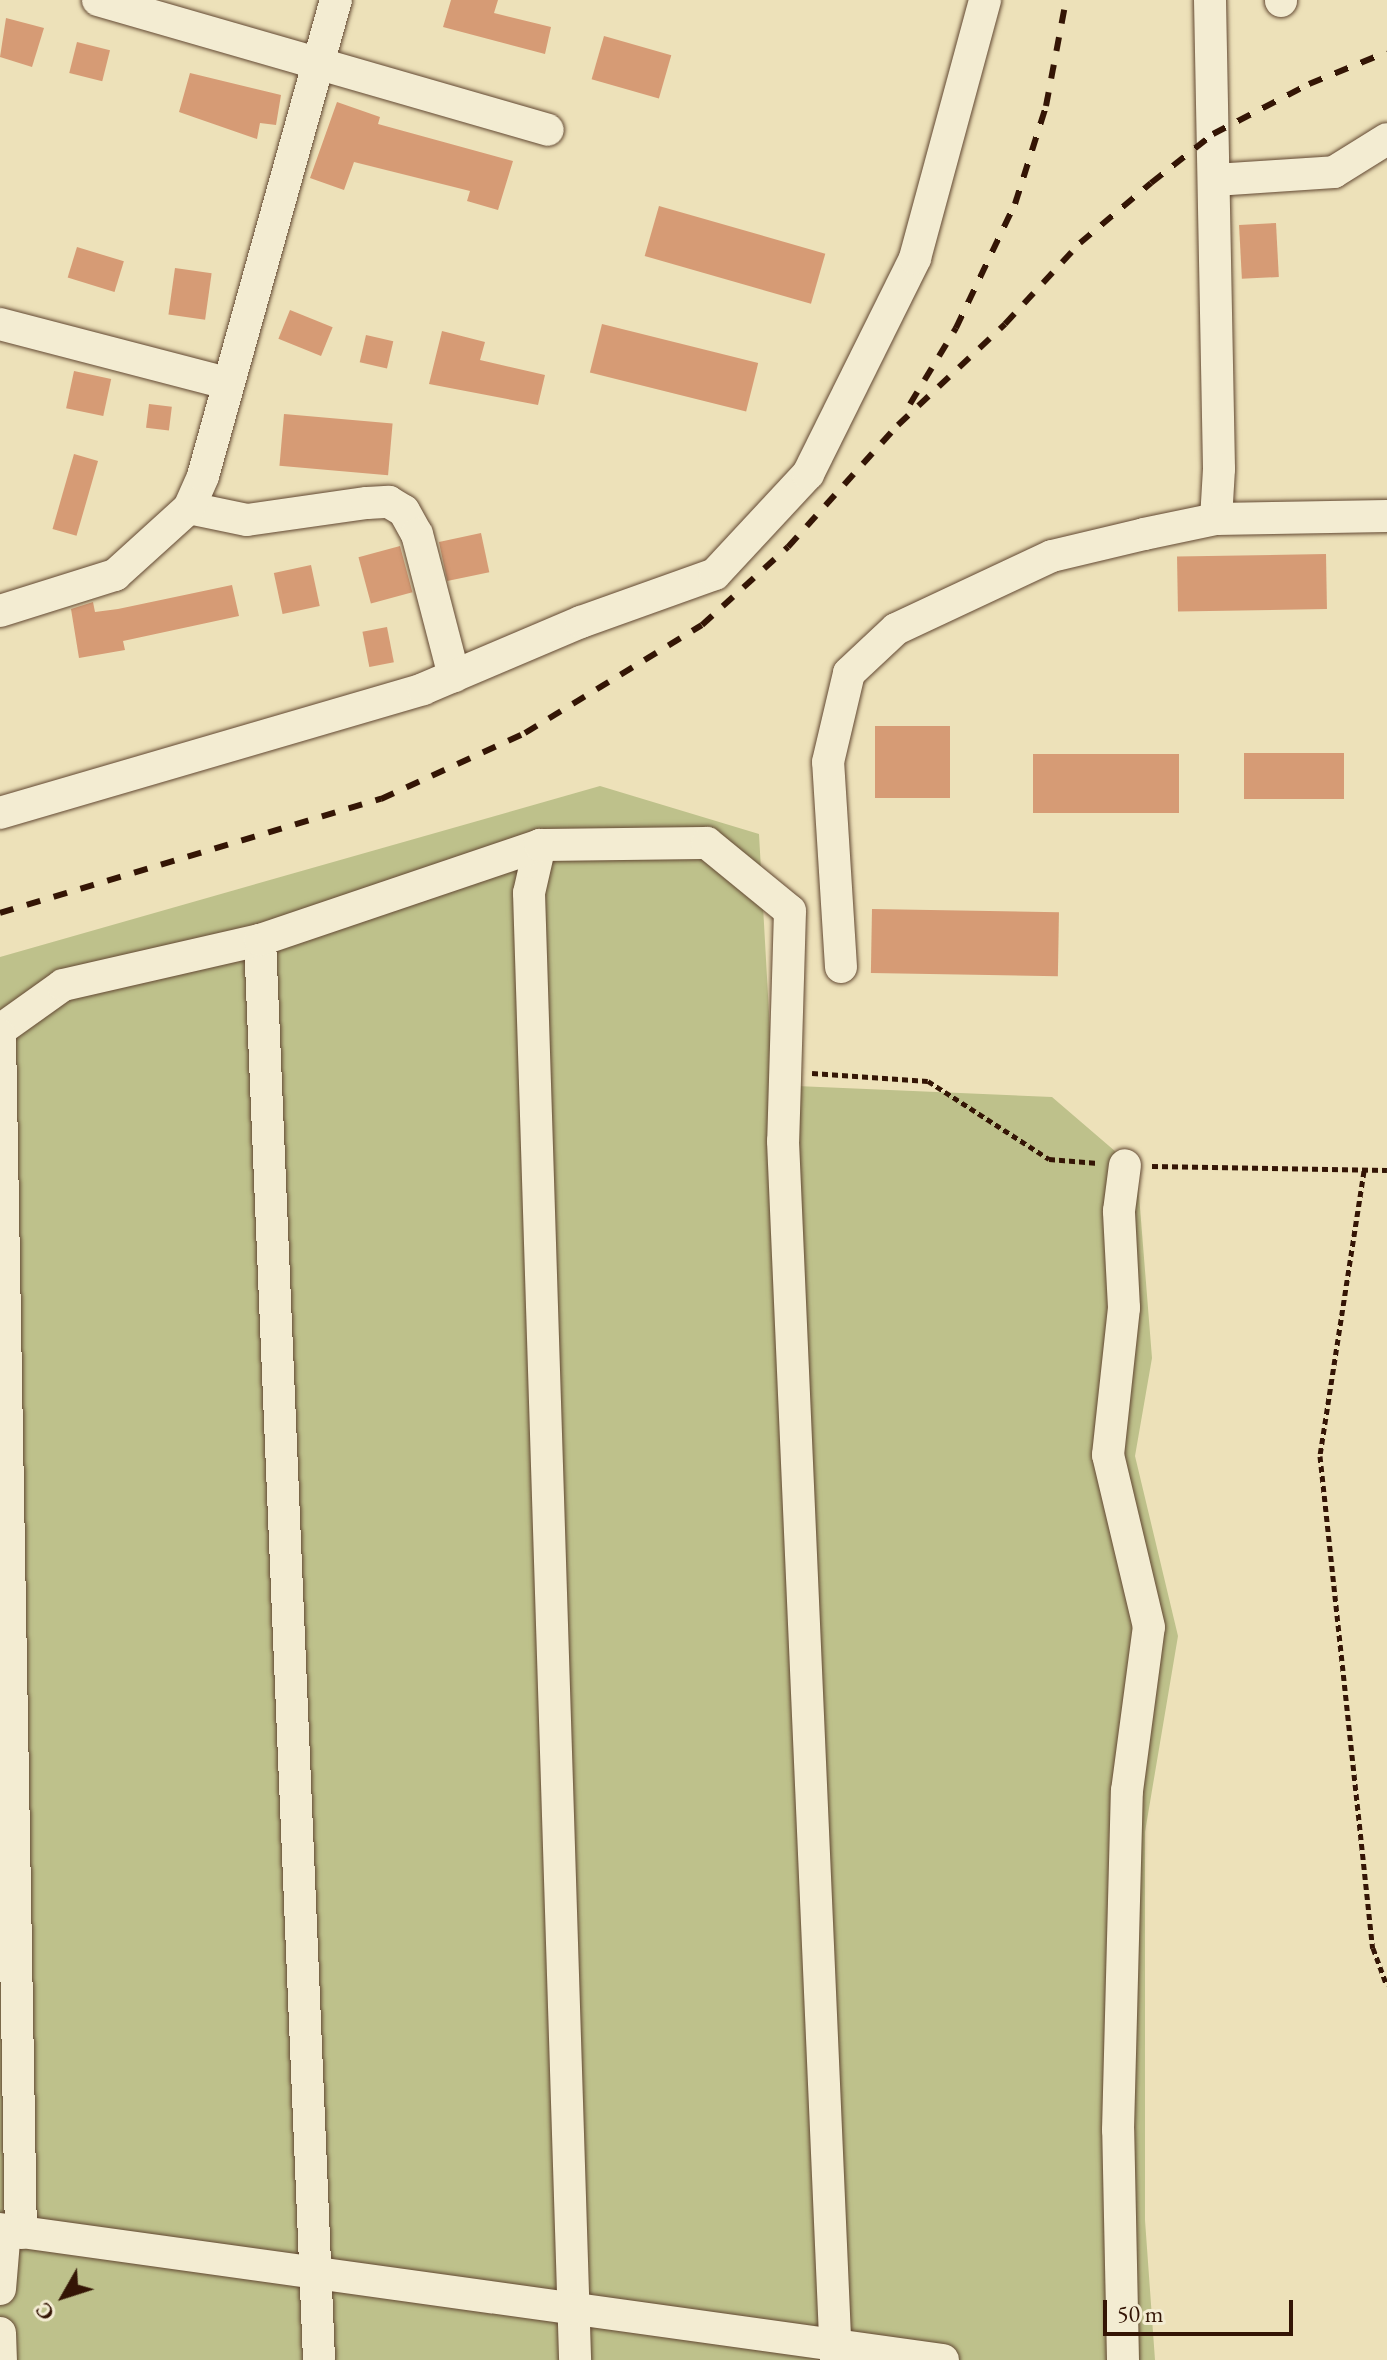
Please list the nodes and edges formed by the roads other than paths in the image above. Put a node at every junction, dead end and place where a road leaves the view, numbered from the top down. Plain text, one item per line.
1 (98, 0) edge
2 (336, 0) edge
3 (985, 0) edge
4 (1210, 0) edge
5 (320, 61) junction
6 (548, 130) dead end
7 (1387, 139) edge
8 (1215, 180) junction
9 (0, 324) edge
10 (227, 383) junction
11 (189, 508) junction
12 (1387, 516) edge
13 (1216, 519) junction
14 (0, 611) edge
15 (454, 676) junction
16 (15, 810) edge
17 (540, 845) junction
18 (260, 940) junction
19 (841, 967) dead end
20 (0, 1033) edge
21 (1125, 1165) road end
22 (8, 2231) edge
23 (315, 2269) junction
24 (0, 2289) edge
25 (573, 2311) junction
26 (0, 2333) edge
27 (836, 2353) edge
28 (1, 2360) edge
29 (319, 2360) edge
30 (575, 2360) edge
31 (943, 2360) edge
32 (1123, 2360) edge

1 - 5 street
2 - 5 street
3 - 15 street
4 - 8 street
5 - 6 street
5 - 10 street
7 - 8 street
8 - 13 street
9 - 10 street
10 - 11 street
11 - 14 street
11 - 15 street
12 - 13 street
13 - 19 street
15 - 16 street
17 - 18 street
17 - 25 street
17 - 27 street
18 - 20 street
18 - 23 street
20 - 22 street
21 - 32 street
22 - 23 street
22 - 24 street
23 - 25 street
23 - 29 street
25 - 27 street
25 - 30 street
26 - 28 street
27 - 31 street

